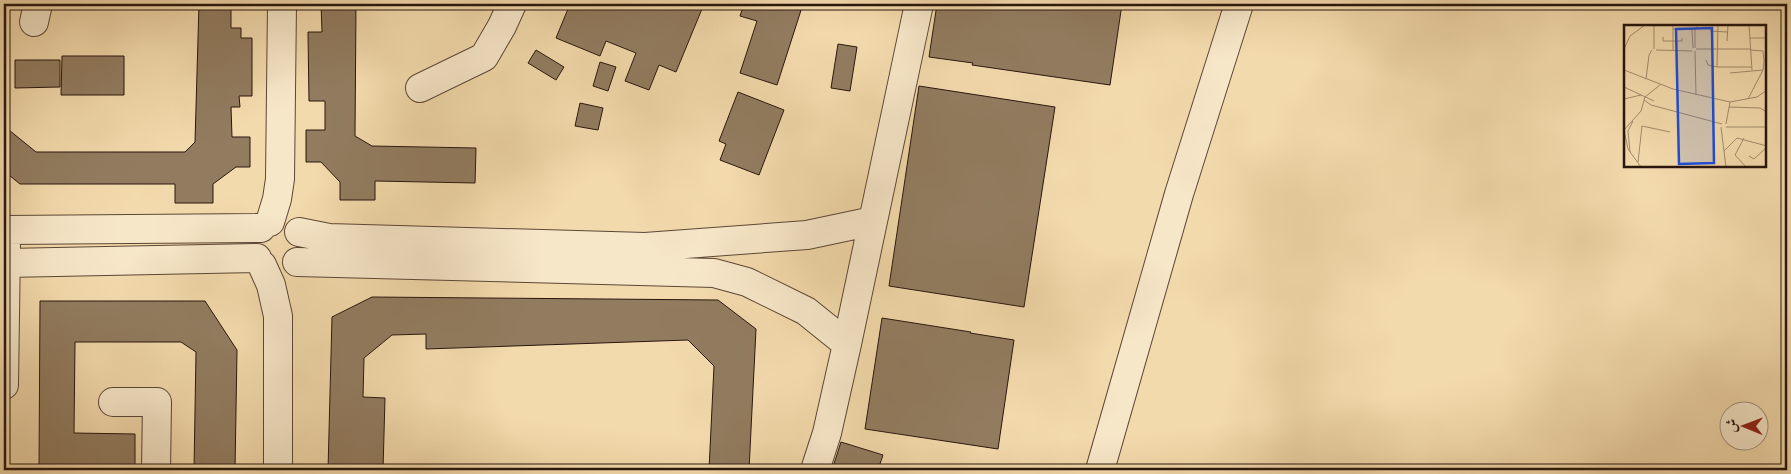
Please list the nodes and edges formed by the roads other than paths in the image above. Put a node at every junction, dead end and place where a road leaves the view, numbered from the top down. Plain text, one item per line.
1 (282, 4) edge
2 (512, 4) edge
3 (920, 4) edge
4 (1239, 4) edge
5 (420, 88) dead end
6 (873, 221) junction
7 (281, 227) junction
8 (5, 228) edge
9 (6, 262) junction
10 (259, 262) junction
11 (294, 265) junction
12 (278, 316) junction
13 (847, 344) junction
14 (4, 385) edge
15 (113, 402) dead end
16 (156, 470) edge
17 (278, 470) edge
18 (815, 470) edge
19 (1100, 470) edge

1 - 7 street
2 - 5 street
3 - 6 street
4 - 19 street
6 - 7 street
6 - 13 street
7 - 8 street
7 - 10 street
7 - 11 street
8 - 9 street
9 - 10 street
9 - 14 street
10 - 11 street
10 - 12 street
11 - 12 street
11 - 13 street
12 - 17 street
13 - 18 street
15 - 16 street

